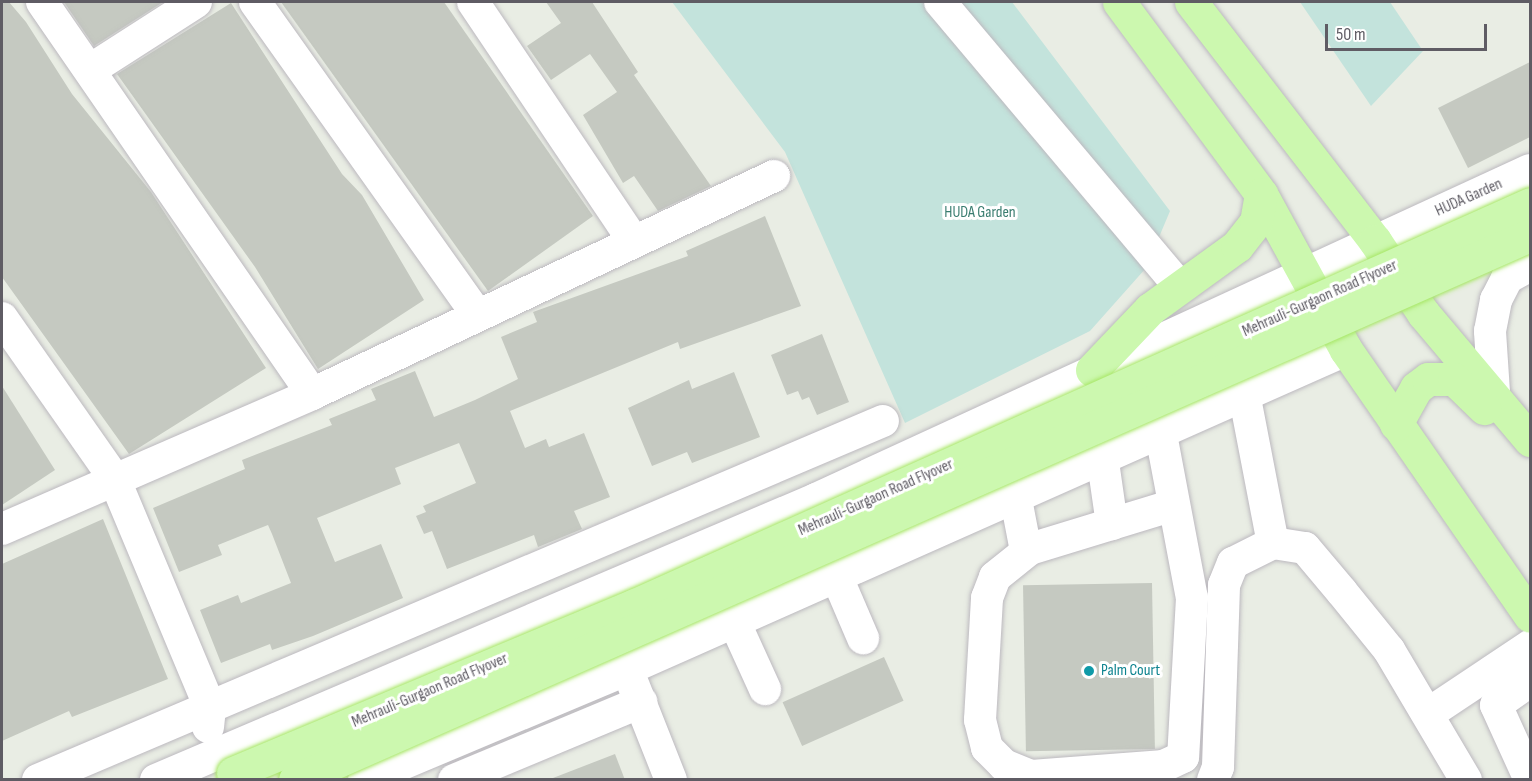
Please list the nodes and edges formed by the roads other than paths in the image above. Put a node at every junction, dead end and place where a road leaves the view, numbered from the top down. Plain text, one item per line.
1 (42, 2) edge
2 (196, 2) edge
3 (255, 2) edge
4 (473, 2) edge
5 (940, 2) edge
6 (1119, 2) edge
7 (1191, 2) edge
8 (90, 70) junction
9 (774, 176) dead end
10 (1519, 176) edge
11 (1261, 194) junction
12 (1530, 204) edge
13 (1530, 226) edge
14 (1530, 235) edge
15 (632, 239) junction
16 (1375, 241) junction
17 (1530, 265) edge
18 (1308, 276) junction
19 (1180, 287) junction
20 (477, 314) junction
21 (2, 318) edge
22 (1186, 329) junction
23 (1346, 350) junction
24 (1092, 370) junction
25 (1494, 392) junction
26 (312, 394) junction
27 (1232, 398) junction
28 (883, 421) dead end
29 (1396, 424) junction
30 (1160, 429) junction
31 (1530, 440) edge
32 (1102, 455) junction
33 (1530, 462) edge
34 (114, 478) junction
35 (1015, 494) junction
36 (1171, 506) junction
37 (1112, 524) junction
38 (2, 529) edge
39 (1273, 543) junction
40 (1026, 551) junction
41 (836, 575) junction
42 (1530, 616) edge
43 (734, 621) junction
44 (863, 638) dead end
45 (1530, 646) edge
46 (627, 669) junction
47 (1530, 681) edge
48 (765, 689) dead end
49 (640, 702) junction
50 (210, 708) junction
51 (1428, 714) junction
52 (272, 730) junction
53 (1514, 748) junction
54 (187, 766) junction
55 (225, 776) edge
56 (38, 780) edge
57 (156, 780) edge
58 (295, 780) edge
59 (364, 780) edge
60 (454, 780) edge
61 (671, 780) edge
62 (1213, 780) edge
63 (1467, 780) edge
64 (1510, 780) edge
65 (1530, 780) edge

1 - 8 street
2 - 8 street
3 - 20 street
4 - 15 street
5 - 19 street
6 - 11 main road
7 - 16 main road
8 - 26 street
9 - 15 street
10 - 13 street
10 - 16 street, HUDA Garden
11 - 18 main road
11 - 19 main road
12 - 55 main road, Mehrauli-Gurgaon Road Flyover, bridge
14 - 58 main road, Mehrauli-Gurgaon Road Flyover, bridge
15 - 20 street
16 - 18 street, HUDA Garden
16 - 25 main road
17 - 25 street
18 - 22 street, HUDA Garden
18 - 23 main road
19 - 24 main road
20 - 26 street
21 - 34 street
22 - 24 street, HUDA Garden
22 - 27 street
23 - 27 street
23 - 29 main road
24 - 52 street, HUDA Garden
25 - 31 main road
26 - 34 street
27 - 30 street
27 - 39 street
28 - 50 street
29 - 33 main road
29 - 42 main road
30 - 32 street
30 - 36 street
32 - 35 street
32 - 37 street
34 - 38 street
34 - 50 street
35 - 40 street
35 - 41 street
36 - 37 street
36 - 40 street
37 - 40 street
39 - 51 street
39 - 62 street
41 - 43 street
41 - 44 street
43 - 46 street
43 - 48 street
45 - 51 street
46 - 49 street
46 - 59 street
47 - 53 street
49 - 60 street
49 - 61 street
50 - 52 street
50 - 54 street
50 - 56 street
51 - 63 street
52 - 54 street, HUDA Garden
53 - 64 street
53 - 65 street
54 - 57 street, HUDA Garden

